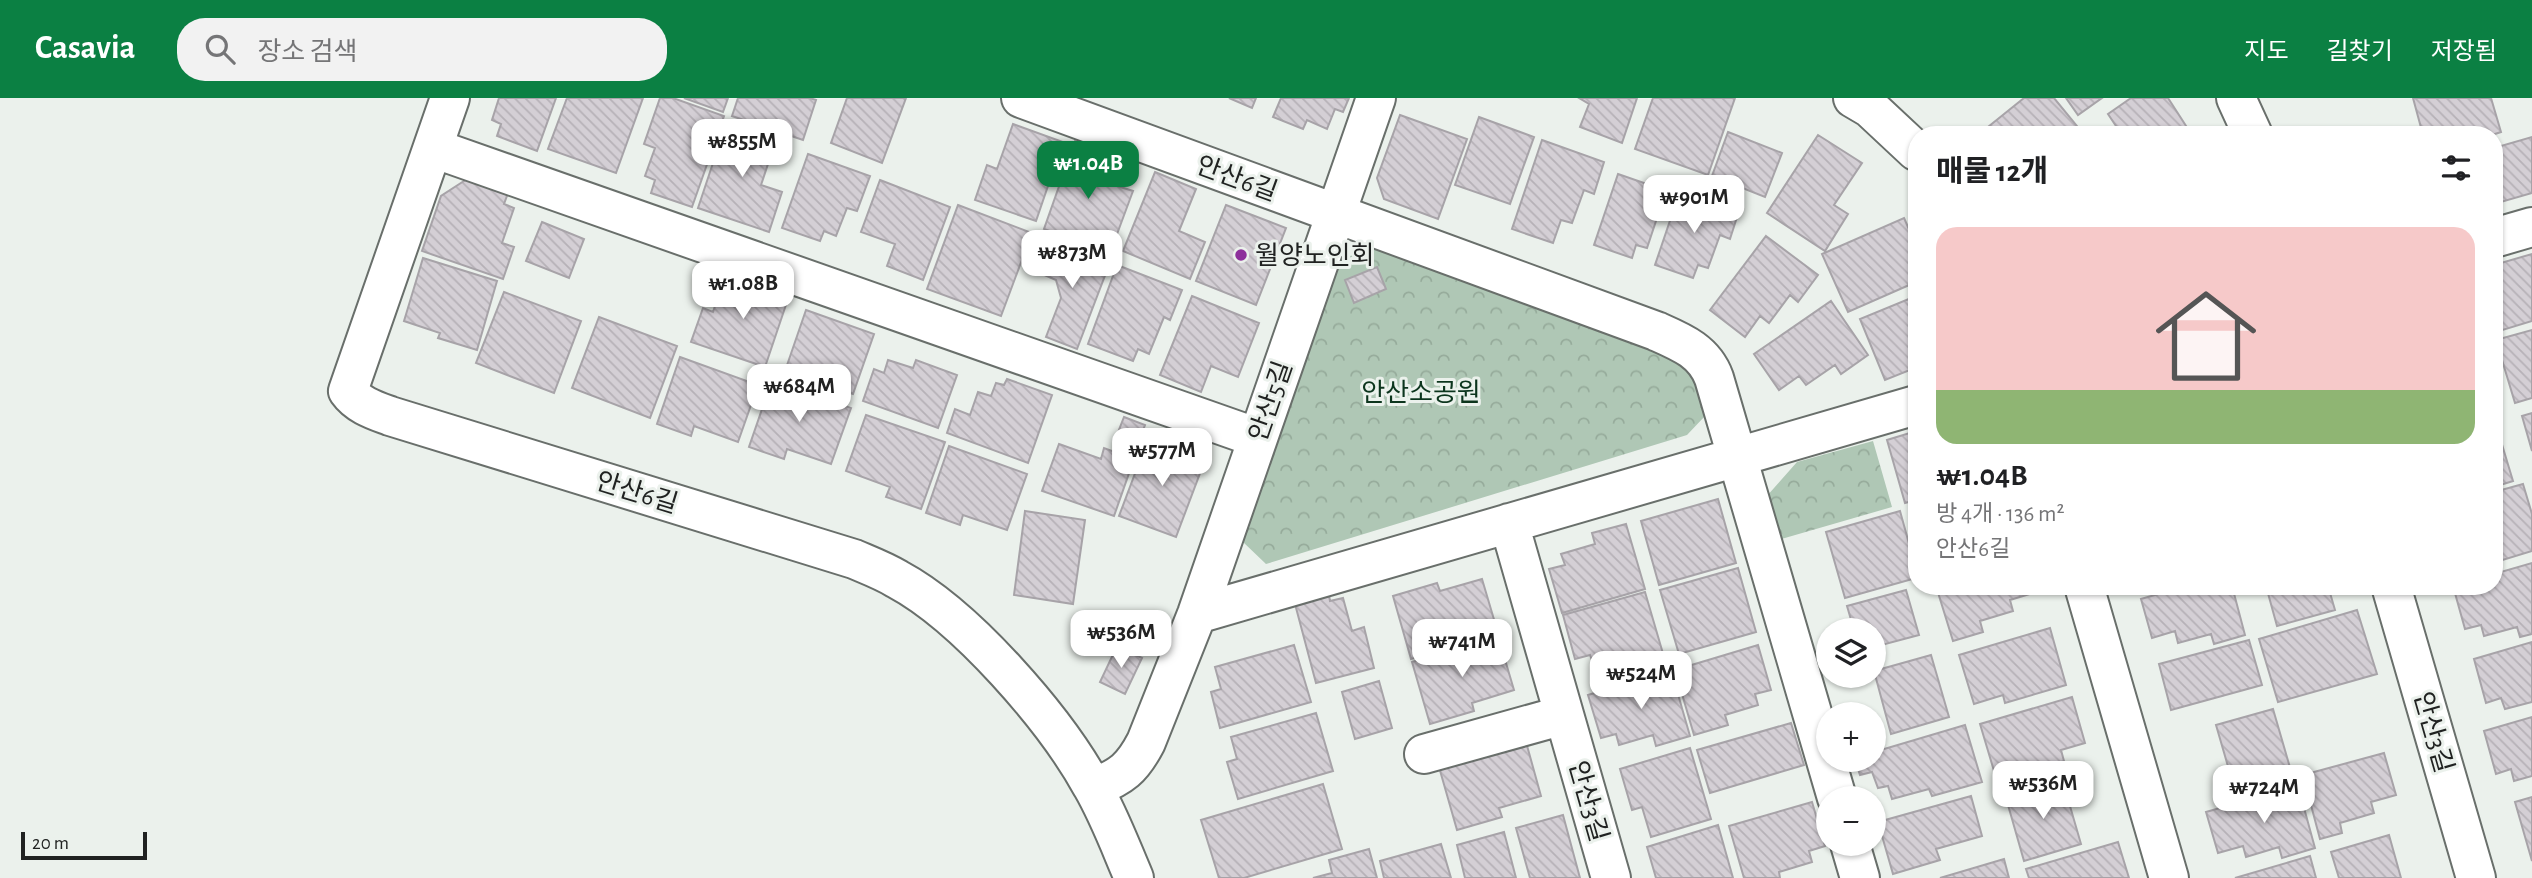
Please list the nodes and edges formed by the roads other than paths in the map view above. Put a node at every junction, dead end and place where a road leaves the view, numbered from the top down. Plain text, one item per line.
1 (450, 98) edge
2 (1021, 98) edge
3 (1376, 98) edge
4 (1853, 98) edge
5 (2236, 98) edge
6 (2249, 126) edge
7 (1908, 144) edge
8 (433, 148) junction
9 (1335, 214) junction
10 (2532, 227) edge
11 (2503, 235) edge
12 (1908, 407) edge
13 (1258, 438) junction
14 (1738, 457) junction
15 (1509, 523) junction
16 (2087, 595) edge
17 (2394, 595) edge
18 (1196, 614) junction
19 (1564, 715) junction
20 (1424, 754) dead end
21 (1834, 786) edge
22 (1094, 788) junction
23 (1854, 856) edge
24 (1135, 878) edge
25 (1611, 878) edge
26 (1860, 878) edge
27 (2169, 878) edge
28 (2476, 878) edge

1 - 8 street, 안산6길
2 - 9 street, 안산6길
3 - 9 street, 안산5길
4 - 7 street
5 - 6 street
8 - 13 street
8 - 22 street, 안산6길
9 - 13 street, 안산5길
9 - 14 street
10 - 11 street
12 - 14 street
13 - 18 street, 안산5길
14 - 15 street
14 - 21 street
15 - 18 street
15 - 19 street, 안산3길
16 - 27 street
17 - 28 street, 안산3길
18 - 22 street, 안산5길
19 - 20 street
19 - 25 street, 안산3길
22 - 24 street
23 - 26 street

